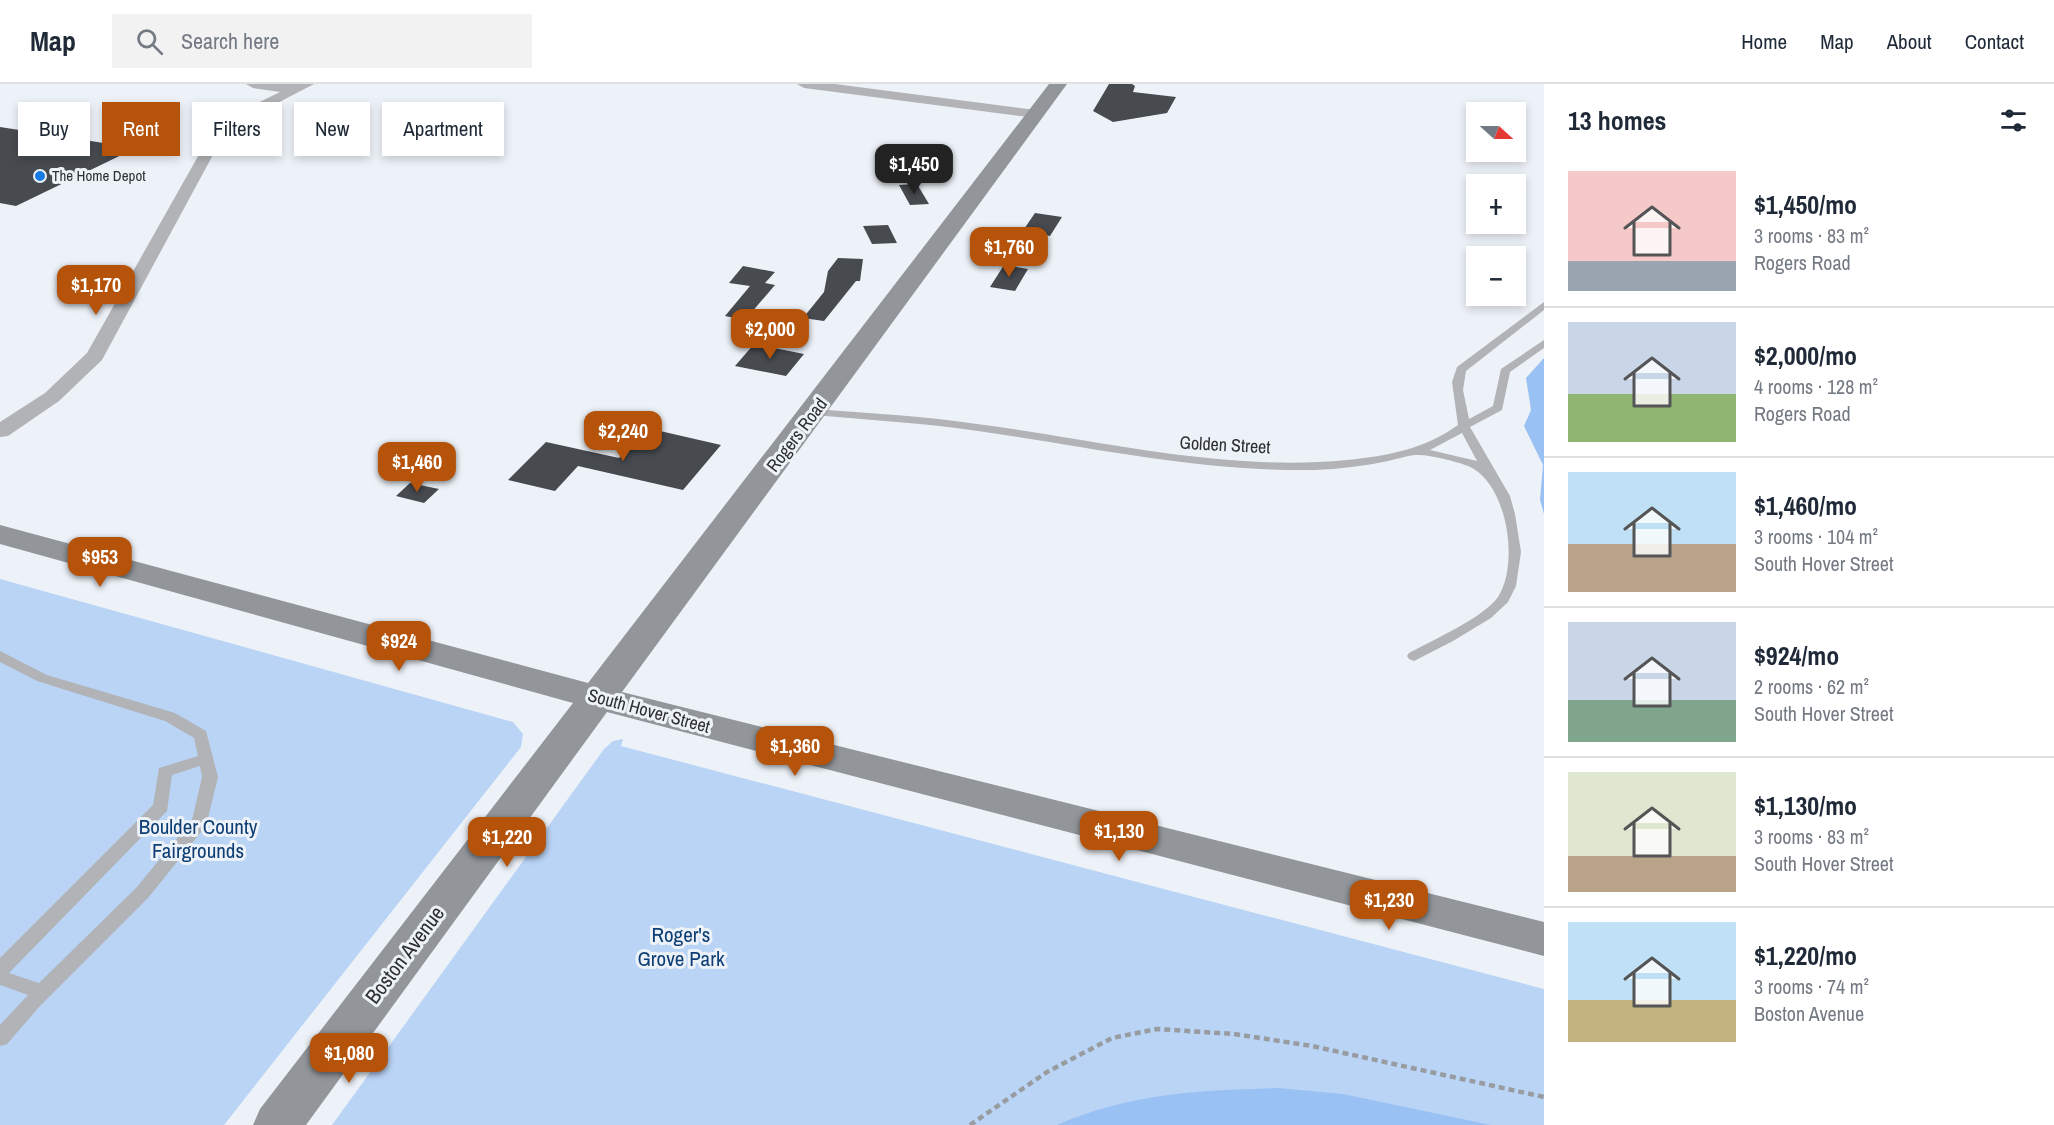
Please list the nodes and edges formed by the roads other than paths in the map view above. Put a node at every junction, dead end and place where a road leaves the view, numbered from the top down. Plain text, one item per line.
1 (253, 84) edge
2 (804, 84) edge
3 (944, 84) edge
4 (1058, 84) edge
5 (301, 87) edge
6 (929, 100) junction
7 (1035, 114) junction
8 (1544, 305) edge
9 (1544, 343) edge
10 (814, 412) junction
11 (1464, 426) junction
12 (0, 431) edge
13 (1420, 452) junction
14 (1489, 474) junction
15 (0, 534) edge
16 (0, 656) edge
17 (1414, 656) dead end
18 (599, 698) junction
19 (206, 759) junction
20 (1544, 939) edge
21 (0, 970) edge
22 (0, 977) edge
23 (42, 992) junction
24 (0, 1038) edge
25 (277, 1125) edge

1 - 5 street
2 - 6 street
3 - 6 street
4 - 7 street, Rogers Road
5 - 12 street
6 - 7 street
7 - 10 street, Rogers Road
8 - 11 lane
9 - 11 lane, Golden Street
10 - 13 lane, Golden Street
10 - 18 street, Rogers Road
11 - 13 lane, Golden Street
11 - 14 lane
13 - 14 lane
14 - 17 lane
15 - 18 street, South Hover Street
16 - 19 lane
18 - 20 street, South Hover Street
18 - 25 street, Boston Avenue
19 - 21 lane
19 - 23 lane
22 - 23 lane
23 - 24 lane

